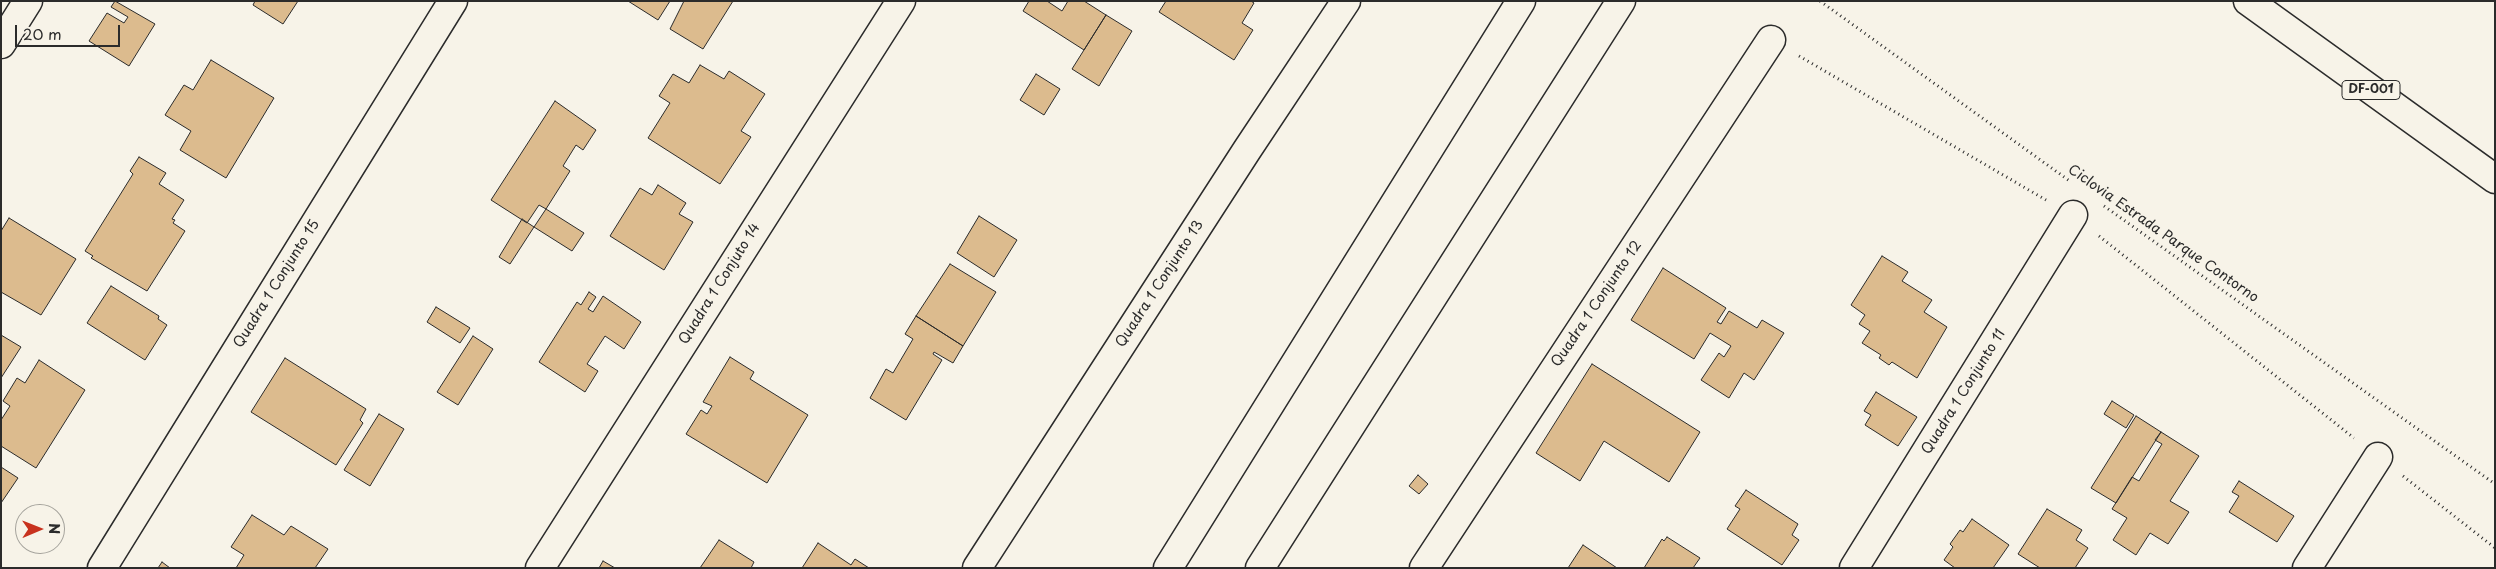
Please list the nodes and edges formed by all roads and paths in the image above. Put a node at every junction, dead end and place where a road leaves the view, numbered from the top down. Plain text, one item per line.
1 (28, 1) edge
2 (453, 1) edge
3 (901, 1) edge
4 (1346, 1) edge
5 (1521, 1) edge
6 (1621, 1) edge
7 (1820, 1) edge
8 (2248, 1) edge
9 (1772, 40) joint
10 (1, 44) edge
11 (2495, 179) edge
12 (2079, 188) dead end
13 (2096, 200) dead end
14 (2073, 215) junction
15 (2378, 457) junction
16 (2495, 484) edge
17 (2495, 548) edge
18 (102, 568) edge
19 (540, 568) edge
20 (977, 568) edge
21 (1168, 568) edge
22 (1260, 568) edge
23 (1424, 568) edge
24 (1854, 568) edge
25 (2307, 568) edge

1 - 10 street
2 - 18 street, Quadra 1 Conjunto 15
3 - 19 street, Quadra 1 Conjuto 14
4 - 20 street, Quadra 1 Conjunto 13
5 - 21 street
6 - 22 street
7 - 12 path, Ciclovia Estrada Parque Contorno
8 - 11 street, DF-001
9 - 14 path
9 - 23 street, Quadra 1 Conjunto 12
13 - 16 path, Ciclovia Estrada Parque Contorno
14 - 15 path
14 - 24 street, Quadra 1 Conjunto 11
15 - 17 path
15 - 25 street

